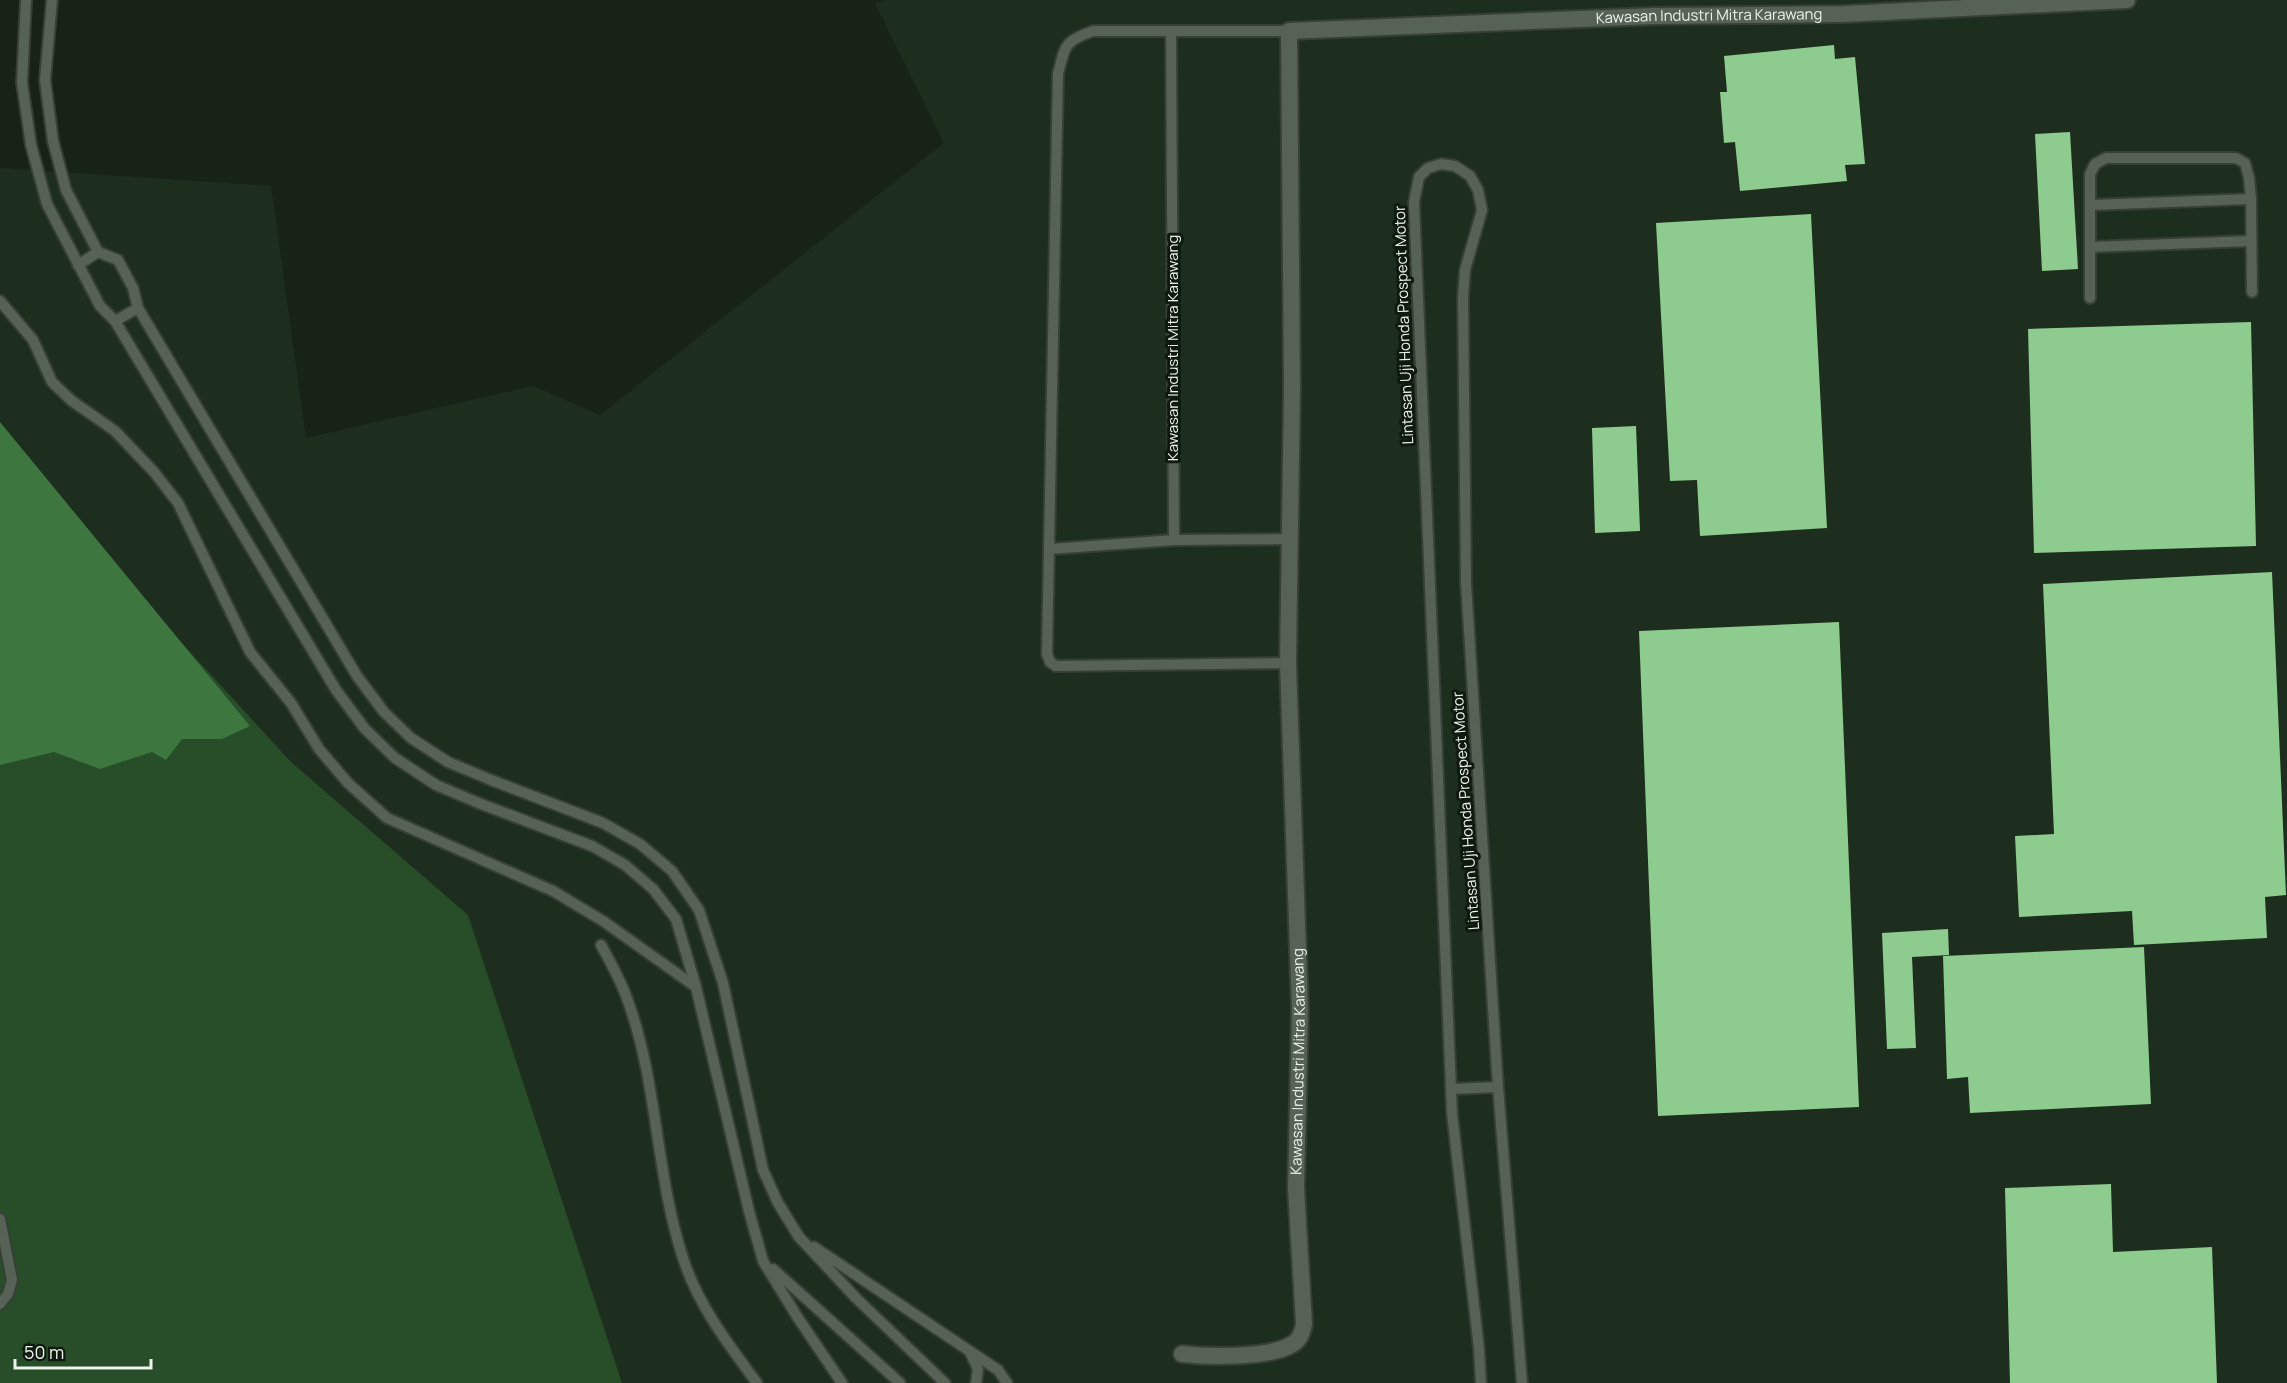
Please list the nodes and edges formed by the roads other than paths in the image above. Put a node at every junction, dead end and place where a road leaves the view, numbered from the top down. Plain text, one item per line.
1 (26, 0) edge
2 (52, 0) edge
3 (2127, 0) edge
4 (1171, 31) junction
5 (1289, 31) junction
6 (53, 141) junction
7 (31, 145) junction
8 (2251, 199) junction
9 (2091, 205) junction
10 (2250, 241) junction
11 (2090, 247) junction
12 (98, 252) junction
13 (78, 265) junction
14 (2252, 292) dead end
15 (2090, 298) dead end
16 (0, 301) edge
17 (138, 308) junction
18 (114, 321) junction
19 (1290, 539) junction
20 (1174, 540) junction
21 (1050, 549) junction
22 (1288, 663) junction
23 (601, 945) dead end
24 (696, 987) junction
25 (1498, 1087) junction
26 (1451, 1089) junction
27 (0, 1219) edge
28 (799, 1237) junction
29 (763, 1261) junction
30 (0, 1304) edge
31 (970, 1351) junction
32 (1182, 1354) dead end
33 (757, 1383) edge
34 (842, 1383) edge
35 (900, 1383) edge
36 (945, 1383) edge
37 (976, 1383) edge
38 (1007, 1383) edge
39 (1480, 1383) edge
40 (1522, 1383) edge

1 - 7 lane
2 - 6 lane
3 - 5 street, Kawasan Industri Mitra Karawang
4 - 5 lane, Kawasan Industri Mitra Karawang
4 - 20 lane, Kawasan Industri Mitra Karawang
4 - 21 lane, Kawasan Industri Mitra Karawang
5 - 19 street, Kawasan Industri Mitra Karawang
6 - 7 lane
6 - 12 lane
7 - 13 lane
8 - 9 lane
8 - 9 lane
8 - 10 lane
9 - 11 lane
10 - 11 lane
10 - 14 lane
11 - 15 lane
12 - 13 lane
12 - 17 lane
13 - 18 lane
16 - 24 lane
17 - 18 lane
17 - 28 lane
18 - 24 lane
19 - 20 lane
19 - 22 street, Kawasan Industri Mitra Karawang
20 - 21 lane
21 - 22 lane, Kawasan Industri Mitra Karawang
22 - 32 street, Kawasan Industri Mitra Karawang
23 - 33 lane
24 - 29 lane
25 - 26 lane
25 - 26 lane, Lintasan Uji Honda Prospect Motor
25 - 40 lane, Lintasan Uji Honda Prospect Motor
26 - 39 lane, Lintasan Uji Honda Prospect Motor
27 - 30 lane
28 - 31 lane
28 - 36 lane
29 - 34 lane
29 - 35 lane
31 - 37 lane
31 - 38 lane

